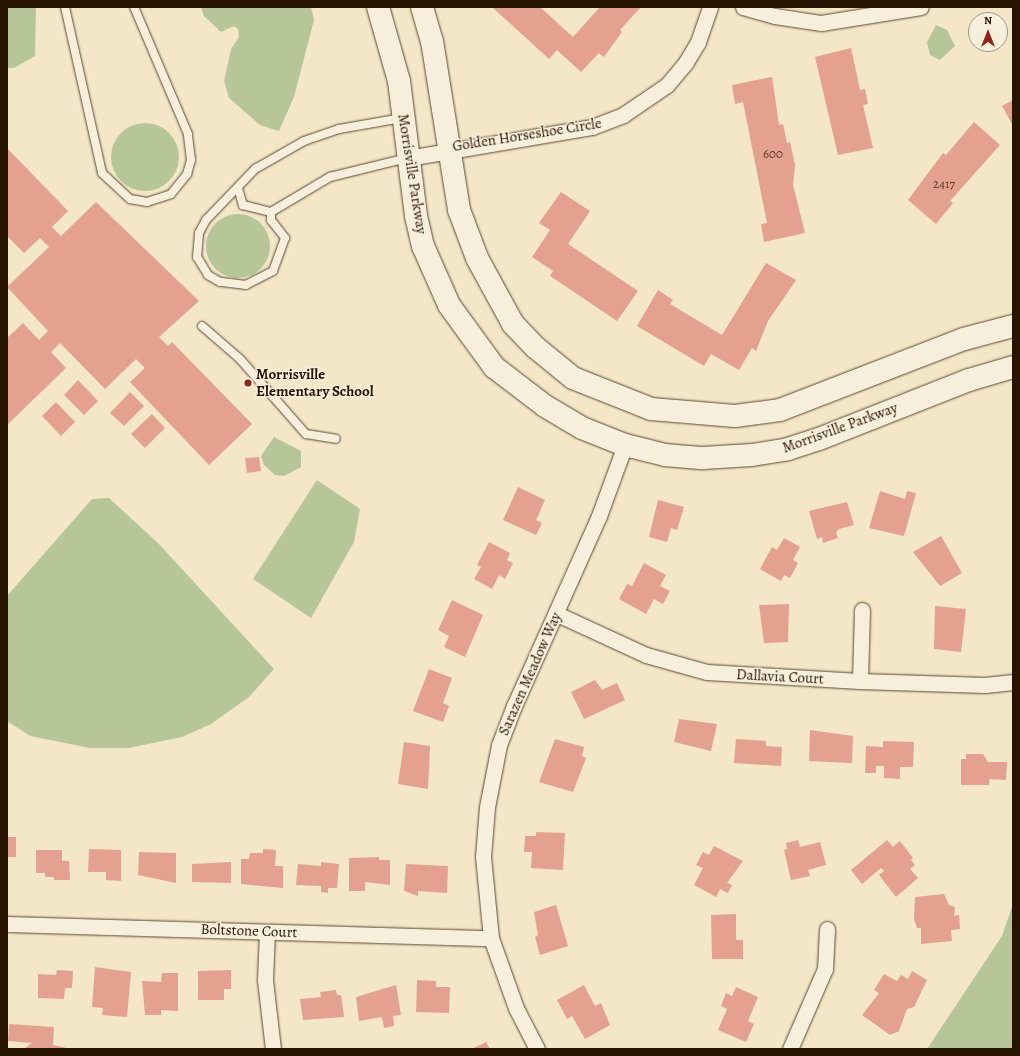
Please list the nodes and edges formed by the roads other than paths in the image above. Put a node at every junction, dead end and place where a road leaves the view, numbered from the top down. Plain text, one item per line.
1 (65, 7) edge
2 (134, 7) edge
3 (378, 7) edge
4 (422, 7) edge
5 (710, 7) edge
6 (743, 7) edge
7 (921, 7) edge
8 (403, 117) junction
9 (451, 148) junction
10 (408, 158) junction
11 (238, 188) junction
12 (271, 212) junction
13 (202, 326) dead end
14 (1013, 326) edge
15 (1013, 367) edge
16 (336, 439) dead end
17 (625, 445) junction
18 (862, 610) dead end
19 (557, 614) junction
20 (860, 681) junction
21 (1013, 682) edge
22 (7, 924) edge
23 (827, 928) dead end
24 (267, 932) junction
25 (491, 938) junction
26 (273, 1049) edge
27 (537, 1049) edge
28 (790, 1049) edge

1 - 2 lane
3 - 8 main road, Morrisville Parkway
4 - 9 main road
5 - 9 street, Golden Horseshoe Circle
6 - 7 street
8 - 10 main road, Morrisville Parkway
8 - 11 lane
9 - 10 street, Golden Horseshoe Circle
9 - 14 main road
10 - 12 lane
10 - 17 main road, Morrisville Parkway
11 - 12 lane
11 - 12 lane
13 - 16 lane
15 - 17 main road, Morrisville Parkway
17 - 19 street, Sarazen Meadow Way
18 - 20 street
19 - 20 street, Dallavia Court
19 - 25 street, Sarazen Meadow Way
20 - 21 street, Dallavia Court
22 - 24 street, Boltstone Court
23 - 28 street
24 - 25 street, Boltstone Court
24 - 26 street
25 - 27 street, Sarazen Meadow Way

